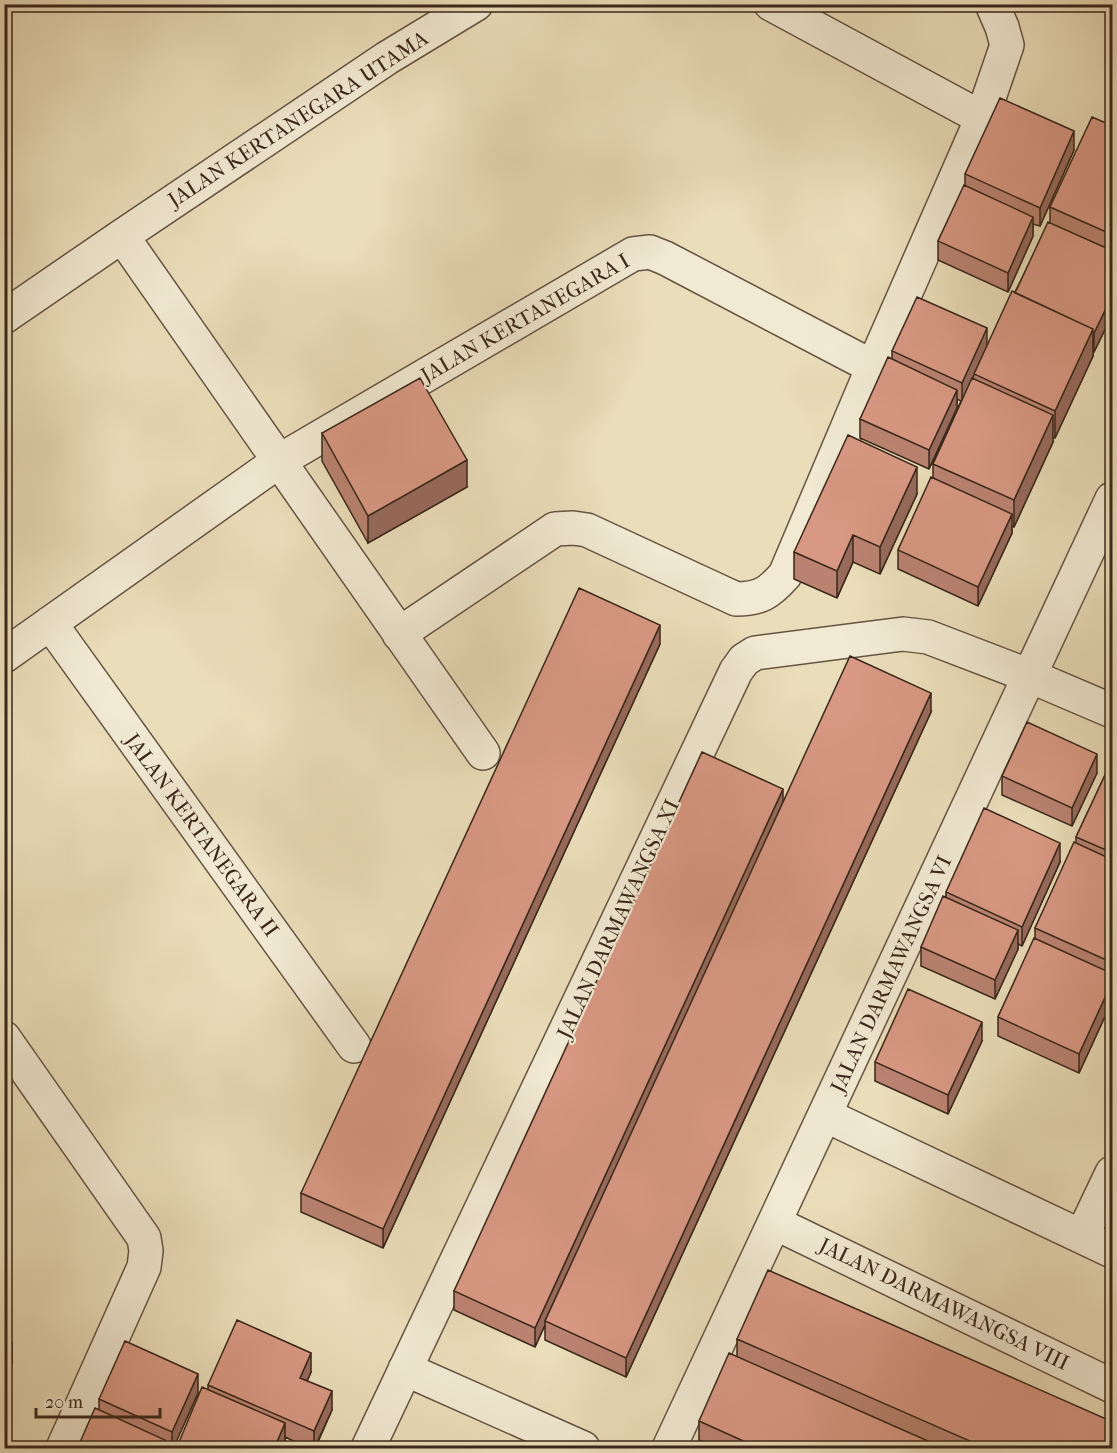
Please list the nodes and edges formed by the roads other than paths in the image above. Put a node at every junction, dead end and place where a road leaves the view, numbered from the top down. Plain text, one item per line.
1 (476, 4) edge
2 (771, 4) edge
3 (992, 4) edge
4 (982, 118) junction
5 (122, 236) junction
6 (4, 317) edge
7 (873, 367) junction
8 (279, 461) junction
9 (1113, 500) edge
10 (50, 623) junction
11 (399, 634) junction
12 (4, 656) edge
13 (1030, 676) junction
14 (1113, 711) edge
15 (483, 753) dead end
16 (4, 1038) edge
17 (354, 1046) dead end
18 (825, 1115) junction
19 (1113, 1173) edge
20 (775, 1223) junction
21 (1082, 1236) junction
22 (1113, 1251) edge
23 (405, 1369) junction
24 (1113, 1386) edge
25 (63, 1449) edge
26 (368, 1449) edge
27 (583, 1449) edge
28 (669, 1449) edge

1 - 5 street, JALAN KERTANEGARA UTAMA
2 - 4 street
3 - 4 street
4 - 7 street
5 - 6 street, JALAN KERTANEGARA UTAMA
5 - 8 street
7 - 8 street, JALAN KERTANEGARA I
7 - 11 street
8 - 10 street, JALAN KERTANEGARA I
8 - 11 street
9 - 13 street, JALAN DARMAWANGSA VI
10 - 12 street, JALAN KERTANEGARA I
10 - 17 street, JALAN KERTANEGARA II
11 - 15 street
13 - 14 street, JALAN DARMAWANGSA XI
13 - 18 street, JALAN DARMAWANGSA VI
13 - 23 street, JALAN DARMAWANGSA XI
16 - 25 street
18 - 20 street, JALAN DARMAWANGSA VI
18 - 21 street
19 - 21 street
20 - 24 street, JALAN DARMAWANGSA VIII
20 - 28 street, JALAN DARMAWANGSA VI
21 - 22 street
23 - 26 street, JALAN DARMAWANGSA XI
23 - 27 street

